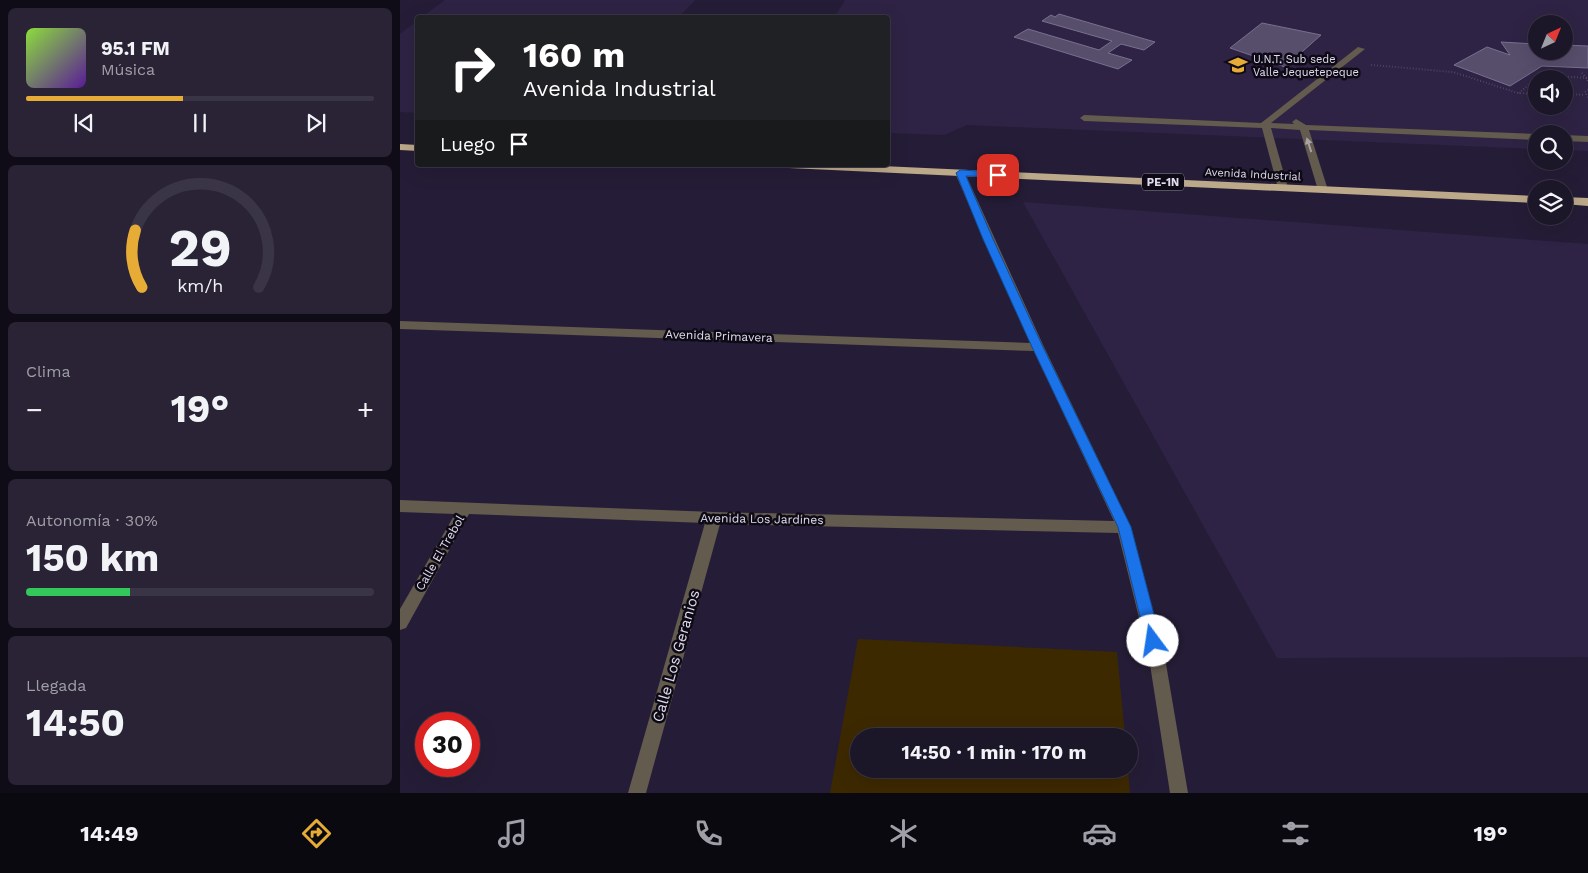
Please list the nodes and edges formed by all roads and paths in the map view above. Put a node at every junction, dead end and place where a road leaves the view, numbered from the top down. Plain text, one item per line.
1 (1361, 49) dead end
2 (1344, 64) junction
3 (1582, 73) dead end
4 (1573, 78) edge
5 (1587, 79) edge
6 (1528, 86) edge
7 (1588, 90) edge
8 (1518, 93) junction
9 (1528, 94) edge
10 (1573, 94) edge
11 (1585, 95) junction
12 (1588, 97) edge
13 (1279, 113) junction
14 (1084, 118) dead end
15 (1265, 124) junction
16 (1303, 126) junction
17 (1528, 137) edge
18 (1573, 138) edge
19 (1588, 139) edge
20 (400, 147) edge
21 (415, 148) edge
22 (832, 167) edge
23 (960, 173) junction
24 (1283, 188) junction
25 (1324, 190) junction
26 (1528, 200) edge
27 (1573, 201) edge
28 (1588, 202) edge
29 (400, 325) edge
30 (1038, 347) junction
31 (400, 506) edge
32 (465, 509) junction
33 (714, 518) junction
34 (1124, 527) junction
35 (400, 623) edge
36 (637, 793) edge
37 (1179, 793) edge

1 - 2 street
2 - 8 path
2 - 13 street
3 - 5 path
4 - 5 path
6 - 8 path
7 - 11 path
8 - 9 path
10 - 11 path
11 - 12 path
13 - 15 street
13 - 16 street
14 - 15 street
15 - 16 street
15 - 24 street
16 - 17 street
25 -> 16 street
18 - 19 street
20 - 21 highway
22 - 23 highway, Avenida Industrial / PE-1N
23 - 24 highway, Avenida Industrial / PE-1N
23 - 30 street
24 - 25 highway, Avenida Industrial / PE-1N
25 - 26 highway, Avenida Industrial / PE-1N
27 - 28 highway
29 - 30 street, Avenida Primavera
30 - 34 street
31 - 32 street, Avenida Los Jardines
32 - 33 street, Avenida Los Jardines
32 - 35 street, Calle El Trebol
33 - 34 street, Avenida Los Jardines
33 - 36 street, Calle Los Geranios
34 - 37 street

